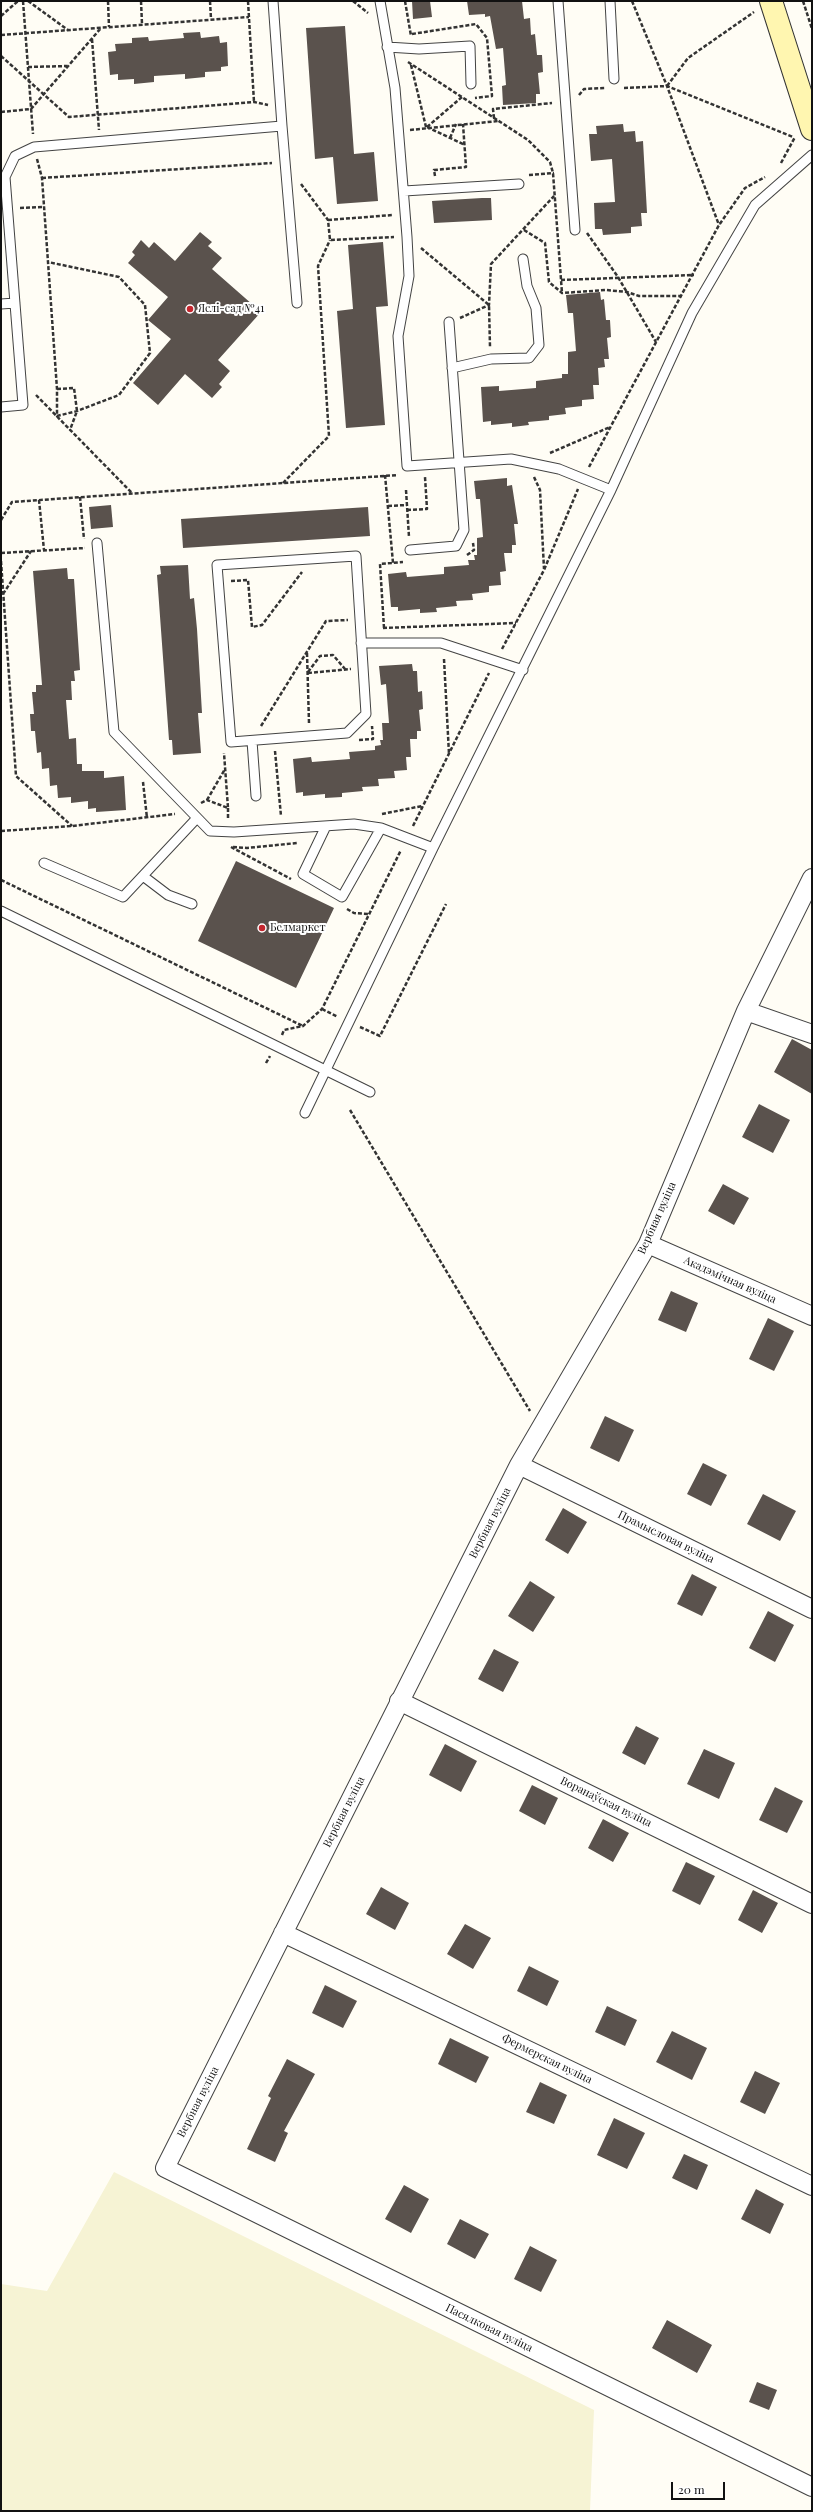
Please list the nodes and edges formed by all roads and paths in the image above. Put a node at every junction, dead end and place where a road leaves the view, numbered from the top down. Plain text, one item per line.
1 (18, 1) edge
2 (23, 1) edge
3 (28, 1) edge
4 (108, 1) edge
5 (140, 1) edge
6 (210, 1) edge
7 (248, 1) edge
8 (273, 1) edge
9 (380, 1) edge
10 (405, 1) edge
11 (558, 1) edge
12 (610, 1) edge
13 (632, 1) edge
14 (803, 1) edge
15 (764, 5) edge
16 (1, 16) edge
17 (249, 16) junction
18 (211, 19) junction
19 (142, 25) junction
20 (109, 27) junction
21 (101, 28) junction
22 (812, 29) edge
23 (68, 30) junction
24 (25, 34) junction
25 (1, 35) edge
26 (92, 38) junction
27 (386, 47) junction
28 (419, 49) junction
29 (1, 56) edge
30 (411, 65) junction
31 (68, 66) junction
32 (28, 67) junction
33 (29, 79) junction
34 (614, 79) dead end
35 (471, 84) dead end
36 (667, 86) junction
37 (606, 88) dead end
38 (622, 88) dead end
39 (45, 94) junction
40 (552, 96) dead end
41 (462, 97) junction
42 (575, 100) dead end
43 (254, 102) junction
44 (280, 107) junction
45 (31, 110) junction
46 (1, 112) edge
47 (98, 115) junction
48 (494, 118) junction
49 (499, 121) junction
50 (456, 124) junction
51 (463, 124) junction
52 (282, 126) junction
53 (426, 127) junction
54 (399, 132) junction
55 (801, 134) edge
56 (450, 138) junction
57 (100, 141) junction
58 (465, 145) junction
59 (34, 147) junction
60 (812, 155) edge
61 (285, 162) junction
62 (778, 166) dead end
63 (434, 170) dead end
64 (286, 173) junction
65 (768, 175) dead end
66 (42, 178) junction
67 (519, 184) dead end
68 (404, 191) junction
69 (554, 196) junction
70 (44, 207) junction
71 (8, 209) junction
72 (406, 214) junction
73 (328, 220) junction
74 (719, 226) junction
75 (524, 230) junction
76 (574, 230) dead end
77 (586, 232) dead end
78 (407, 237) junction
79 (330, 240) junction
80 (524, 259) dead end
81 (48, 262) junction
82 (694, 275) junction
83 (618, 277) junction
84 (561, 280) junction
85 (627, 292) junction
86 (562, 293) junction
87 (682, 296) junction
88 (15, 303) junction
89 (297, 303) dead end
90 (1, 304) edge
91 (489, 305) junction
92 (449, 322) joint
93 (656, 343) junction
94 (491, 359) junction
95 (452, 368) junction
96 (21, 379) junction
97 (57, 389) junction
98 (1, 407) edge
99 (77, 411) junction
100 (57, 416) junction
101 (70, 430) junction
102 (459, 463) junction
103 (425, 472) dead end
104 (401, 474) dead end
105 (385, 476) junction
106 (583, 477) junction
107 (283, 484) junction
108 (406, 490) dead end
109 (611, 490) junction
110 (133, 494) junction
111 (80, 497) junction
112 (40, 500) junction
113 (407, 505) junction
114 (388, 506) junction
115 (407, 510) junction
116 (1, 520) edge
117 (97, 545) joint
118 (85, 548) junction
119 (44, 550) junction
120 (410, 550) joint
121 (32, 551) junction
122 (1, 553) edge
123 (1, 560) edge
124 (303, 560) junction
125 (393, 563) dead end
126 (218, 582) junction
127 (3, 594) junction
128 (346, 612) dead end
129 (360, 619) junction
130 (347, 620) junction
131 (517, 623) junction
132 (347, 627) dead end
133 (361, 629) junction
134 (361, 644) junction
135 (307, 652) junction
136 (444, 658) dead end
137 (496, 660) junction
138 (350, 662) dead end
139 (363, 668) junction
140 (350, 669) junction
141 (345, 670) junction
142 (522, 670) junction
143 (308, 673) junction
144 (351, 677) dead end
145 (310, 736) junction
146 (252, 741) junction
147 (223, 746) dead end
148 (275, 749) dead end
149 (449, 754) junction
150 (141, 760) junction
151 (225, 769) junction
152 (256, 796) dead end
153 (207, 800) junction
154 (193, 806) dead end
155 (228, 808) junction
156 (180, 812) dead end
157 (147, 818) junction
158 (197, 818) junction
159 (228, 822) dead end
160 (72, 826) junction
161 (326, 826) junction
162 (381, 828) junction
163 (282, 829) junction
164 (1, 831) edge
165 (408, 837) junction
166 (283, 845) dead end
167 (433, 848) junction
168 (44, 863) dead end
169 (143, 876) junction
170 (812, 878) edge
171 (1, 880) edge
172 (192, 904) dead end
173 (446, 904) dead end
174 (1, 911) edge
175 (322, 1009) junction
176 (746, 1011) junction
177 (348, 1022) junction
178 (303, 1026) junction
179 (812, 1034) edge
180 (276, 1045) junction
181 (266, 1063) dead end
182 (325, 1070) junction
183 (370, 1092) dead end
184 (350, 1110) dead end
185 (305, 1113) dead end
186 (648, 1244) junction
187 (812, 1316) edge
188 (541, 1428) junction
189 (519, 1466) junction
190 (812, 1609) edge
191 (399, 1701) junction
192 (812, 1904) edge
193 (283, 1933) junction
194 (165, 2168) joint
195 (812, 2186) edge
196 (812, 2487) edge

1 - 16 path
2 - 24 path
3 - 23 path
4 - 20 path
5 - 19 path
6 - 18 path
7 - 17 path
8 - 44 lane
9 - 27 lane
10 - 28 path
11 - 76 lane
12 - 34 lane
13 - 36 path
14 - 22 path
15 - 36 path
15 - 55 street
17 - 18 path
17 - 43 path
18 - 19 path
19 - 20 path
20 - 21 path
21 - 23 path
21 - 26 path
23 - 24 path
24 - 25 path
24 - 32 path
26 - 31 path
26 - 47 path
27 - 28 lane
27 - 30 path
27 - 54 lane
28 - 35 lane
29 - 33 path
30 - 41 path
30 - 53 path
31 - 32 path
31 - 39 path
32 - 33 path
33 - 39 path
33 - 45 path
36 - 38 path
36 - 55 path
36 - 74 path
37 - 42 path
39 - 45 path
39 - 47 path
40 - 48 path
41 - 48 path
41 - 53 path
43 - 44 path
43 - 47 path
44 - 52 lane
45 - 46 path
45 - 59 path
47 - 57 path
48 - 49 path
49 - 51 path
49 - 69 path
50 - 51 path
50 - 53 path
50 - 56 path
51 - 58 path
52 - 57 lane
52 - 61 lane
53 - 54 path
53 - 56 path
54 - 68 lane
55 - 62 path
56 - 58 path
57 - 59 lane
58 - 63 path
59 - 66 path
59 - 71 lane
60 - 109 lane
61 - 64 lane
61 - 66 path
64 - 73 path
64 - 89 lane
65 - 74 path
66 - 70 path
67 - 68 lane
68 - 72 lane
69 - 75 path
69 - 84 path
70 - 71 path
70 - 81 path
71 - 88 lane
72 - 73 path
72 - 78 lane
73 - 79 path
74 - 82 path
75 - 86 path
75 - 91 path
77 - 83 path
78 - 79 path
78 - 91 path
78 - 102 lane
79 - 107 path
80 - 94 lane
81 - 97 path
81 - 99 path
82 - 83 path
82 - 87 path
83 - 84 path
83 - 85 path
84 - 86 path
85 - 86 path
85 - 87 path
85 - 93 path
87 - 93 path
88 - 90 lane
88 - 96 lane
91 - 92 path
91 - 94 path
92 - 95 lane
93 - 106 path
94 - 95 lane
95 - 102 lane
96 - 98 lane
96 - 100 path
97 - 99 path
97 - 100 path
99 - 100 path
99 - 101 path
100 - 101 path
101 - 110 path
102 - 106 lane
102 - 120 lane
103 - 115 path
104 - 105 path
105 - 107 path
105 - 114 path
106 - 109 lane
106 - 131 path
107 - 110 path
108 - 113 path
109 - 142 lane
110 - 111 path
111 - 112 path
111 - 118 path
112 - 116 path
112 - 119 path
113 - 114 path
113 - 115 path
114 - 125 path
115 - 120 path
117 - 118 path
117 - 150 lane
118 - 119 path
119 - 121 path
121 - 122 path
121 - 127 path
123 - 127 path
124 - 126 lane
124 - 126 path
124 - 129 lane
126 - 146 lane
127 - 160 path
128 - 130 path
129 - 130 path
129 - 133 lane
130 - 132 path
130 - 135 path
131 - 133 path
131 - 137 path
133 - 134 lane
134 - 137 lane
134 - 139 lane
135 - 143 path
135 - 146 path
136 - 149 path
137 - 142 lane
137 - 149 path
138 - 140 path
139 - 140 path
139 - 145 lane
140 - 141 path
140 - 144 path
141 - 143 path
141 - 143 path
142 - 167 lane
143 - 145 path
145 - 146 lane
146 - 152 lane
147 - 151 path
148 - 163 path
149 - 165 path
150 - 157 path
150 - 158 lane
151 - 153 path
151 - 155 path
153 - 154 path
153 - 155 path
155 - 159 path
156 - 157 path
157 - 160 path
158 - 163 lane
158 - 169 lane
160 - 164 path
161 - 162 lane
161 - 162 lane
161 - 163 lane
162 - 165 lane
163 - 166 path
165 - 167 lane
165 - 175 path
167 - 177 lane
168 - 169 lane
169 - 172 lane
170 - 176 street, Вербная вуліца
171 - 178 path
173 - 177 path
174 - 180 lane
175 - 177 path
175 - 178 path
176 - 179 street
176 - 186 street, Вербная вуліца
177 - 182 lane
178 - 180 path
180 - 181 path
180 - 182 lane
182 - 183 lane
182 - 185 lane
184 - 188 path
186 - 187 street, Акадэмічная вуліца
186 - 188 street, Вербная вуліца
188 - 189 street, Вербная вуліца
189 - 190 street, Прамысловая вуліца
189 - 191 street, Вербная вуліца
191 - 192 street, Воранаўская вуліца
191 - 193 street, Вербная вуліца
193 - 194 street, Вербная вуліца
193 - 195 street, Фермерская вуліца
194 - 196 street, Пасялковая вуліца

